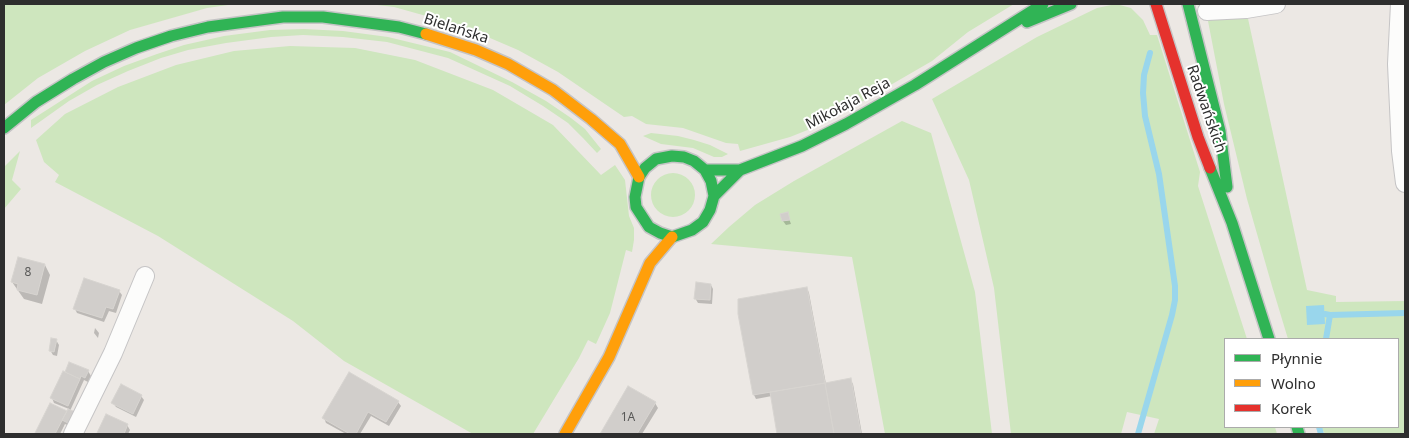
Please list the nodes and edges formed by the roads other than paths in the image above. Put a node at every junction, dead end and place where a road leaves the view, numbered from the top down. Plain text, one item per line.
1 (1043, 4) edge
2 (1071, 4) edge
3 (1156, 4) edge
4 (1188, 4) edge
5 (1276, 4) edge
6 (1400, 4) edge
7 (1207, 12) dead end
8 (995, 35) junction
9 (4, 128) edge
10 (620, 144) junction
11 (647, 155) junction
12 (705, 170) junction
13 (740, 170) junction
14 (639, 178) junction
15 (1405, 183) edge
16 (714, 196) junction
17 (1232, 223) junction
18 (650, 236) junction
19 (672, 237) junction
20 (650, 263) junction
21 (145, 276) dead end
22 (1269, 338) edge
23 (73, 434) edge
24 (565, 434) edge

1 - 8 street, Mikołaja Reja
2 - 8 street, Mikołaja Reja
3 - 17 street, Radwańskich
4 - 17 street, Radwańskich
5 - 7 street
6 - 15 street
8 - 13 street, Mikołaja Reja
9 - 10 street, Bielańska
10 - 11 street
10 - 14 street, Bielańska
11 - 12 street
11 - 14 street
12 - 13 street, Mikołaja Reja
12 - 16 street
13 - 16 street
14 - 18 street
16 - 19 street
17 - 22 street, Radwańskich
18 - 19 street
18 - 20 street
19 - 20 street
20 - 24 street
21 - 23 street

